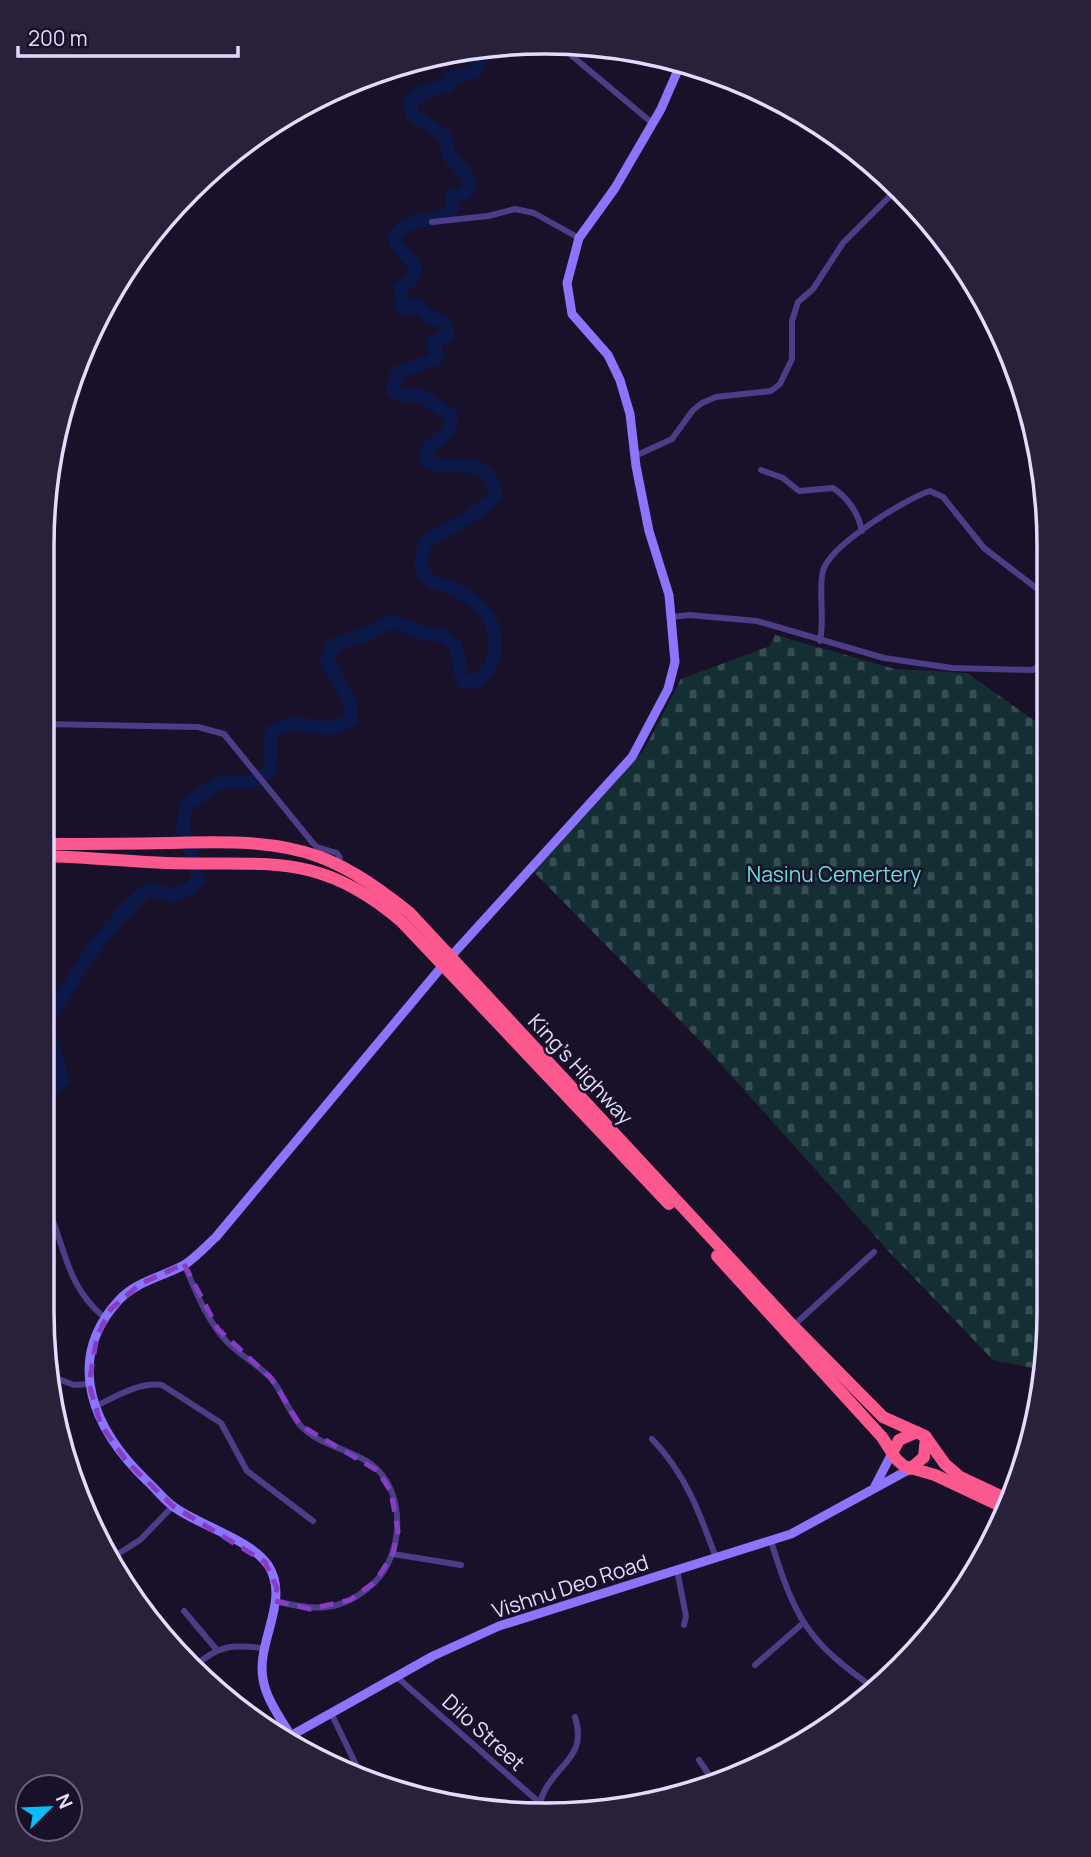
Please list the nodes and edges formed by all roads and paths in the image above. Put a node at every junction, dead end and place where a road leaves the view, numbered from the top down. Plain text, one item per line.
1 (571, 55) edge
2 (677, 72) edge
3 (652, 122) junction
4 (890, 196) edge
5 (432, 222) dead end
6 (579, 238) junction
7 (635, 456) junction
8 (761, 470) dead end
9 (862, 531) junction
10 (1037, 589) edge
11 (672, 617) junction
12 (820, 641) junction
13 (1037, 667) edge
14 (54, 724) edge
15 (54, 844) edge
16 (54, 857) edge
17 (338, 864) junction
18 (447, 960) junction
19 (54, 1229) edge
20 (874, 1252) dead end
21 (184, 1264) junction
22 (105, 1318) junction
23 (793, 1326) junction
24 (59, 1379) edge
25 (89, 1384) junction
26 (94, 1407) junction
27 (921, 1435) junction
28 (652, 1439) dead end
29 (892, 1453) junction
30 (910, 1469) junction
31 (874, 1488) junction
32 (1000, 1496) edge
33 (997, 1504) edge
34 (173, 1506) junction
35 (313, 1521) dead end
36 (771, 1541) junction
37 (118, 1554) edge
38 (393, 1554) junction
39 (716, 1558) junction
40 (461, 1565) dead end
41 (677, 1570) junction
42 (275, 1601) junction
43 (184, 1611) dead end
44 (802, 1624) junction
45 (684, 1625) dead end
46 (264, 1648) junction
47 (216, 1649) junction
48 (201, 1662) edge
49 (755, 1665) dead end
50 (398, 1678) junction
51 (867, 1683) edge
52 (332, 1715) junction
53 (575, 1717) dead end
54 (283, 1726) edge
55 (295, 1734) edge
56 (699, 1760) dead end
57 (356, 1764) edge
58 (709, 1774) edge
59 (533, 1803) edge
60 (539, 1803) edge

1 - 3 street
2 - 3 street
3 - 6 street
4 - 7 street
5 - 6 street
6 - 7 street
7 - 11 street
8 - 9 street
9 - 10 street
9 - 12 street
11 - 12 street
11 - 18 street
12 - 13 street
14 - 17 street
15 - 17 highway, King's Highway
16 - 18 highway, King's Highway
17 - 18 highway, King's Highway
18 - 21 street
18 - 23 highway, King's Highway
18 - 29 highway, King's Highway
19 - 22 street
20 - 23 street
21 - 22 street
21 - 38 street
22 - 25 street
23 - 27 highway, King's Highway
24 - 25 street
25 - 26 street
26 - 34 street
26 - 35 street
27 - 29 highway
27 - 30 highway
27 - 32 highway
28 - 39 street
29 - 30 highway, King's Highway
29 - 31 street
30 - 31 street, Vishnu Deo Road
30 - 33 highway, King's Highway
31 - 36 street, Vishnu Deo Road
34 - 37 street
34 - 42 street
36 - 39 street, Vishnu Deo Road
36 - 44 street
38 - 40 street
38 - 42 street
39 - 41 street, Vishnu Deo Road
41 - 45 street
41 - 50 street, Vishnu Deo Road
42 - 46 street
43 - 47 street
44 - 49 street
44 - 51 street
46 - 47 street
46 - 54 street
47 - 48 street
50 - 52 street, Vishnu Deo Road
50 - 59 street, Dilo Street
52 - 55 street, Vishnu Deo Road
52 - 57 street
53 - 60 street
56 - 58 street

